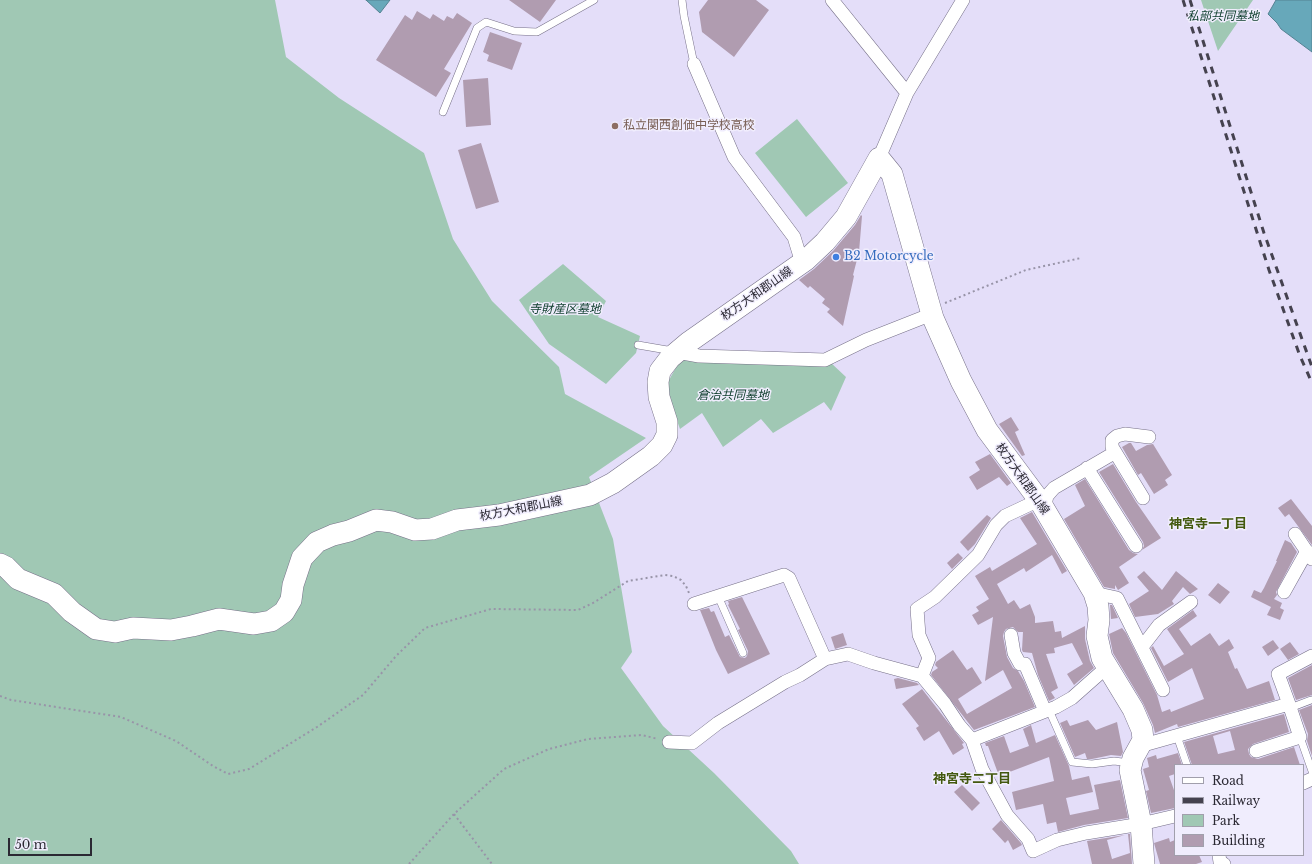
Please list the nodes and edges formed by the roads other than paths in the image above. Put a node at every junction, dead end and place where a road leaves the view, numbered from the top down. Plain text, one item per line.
1 (594, 0) edge
2 (682, 0) edge
3 (832, 0) edge
4 (963, 0) edge
5 (694, 64) joint
6 (907, 93) junction
7 (443, 112) dead end
8 (879, 158) junction
9 (802, 263) junction
10 (932, 312) junction
11 (638, 345) dead end
12 (677, 352) junction
13 (1149, 437) dead end
14 (1114, 453) junction
15 (1087, 468) junction
16 (1143, 498) dead end
17 (1041, 504) junction
18 (1296, 534) dead end
19 (1136, 546) dead end
20 (1310, 555) edge
21 (0, 564) edge
22 (1284, 592) dead end
23 (1094, 593) junction
24 (718, 596) junction
25 (1191, 602) dead end
26 (694, 604) road end
27 (1011, 635) dead end
28 (1142, 648) junction
29 (743, 653) dead end
30 (1312, 656) edge
31 (825, 659) junction
32 (1107, 667) junction
33 (922, 676) junction
34 (1163, 690) dead end
35 (1311, 700) dead end
36 (1289, 706) junction
37 (1047, 711) junction
38 (1177, 736) junction
39 (1300, 737) junction
40 (972, 740) junction
41 (669, 742) road end
42 (1256, 751) dead end
43 (1136, 755) junction
44 (1187, 764) edge
45 (1312, 771) edge
46 (1174, 816) edge
47 (1141, 824) junction
48 (1219, 856) edge
49 (1144, 864) edge
50 (1224, 864) edge

1 - 7 lane
2 - 5 lane
3 - 6 street
4 - 6 street
5 - 9 street
6 - 8 street
8 - 9 main road, 枚方大和郡山線
8 - 10 main road, 枚方大和郡山線
9 - 12 main road, 枚方大和郡山線
10 - 12 street
10 - 17 main road, 枚方大和郡山線
11 - 12 lane
12 - 21 main road, 枚方大和郡山線
13 - 14 street
14 - 15 street
14 - 16 street
15 - 17 street
15 - 19 street
17 - 23 main road, 枚方大和郡山線
17 - 33 street
18 - 20 street
20 - 22 street
23 - 28 street
23 - 32 main road, 枚方大和郡山線
24 - 26 street
24 - 29 lane
24 - 31 street
25 - 28 street
27 - 37 street
28 - 34 street
30 - 36 street
31 - 33 street
31 - 41 street
32 - 37 street
32 - 43 main road, 枚方大和郡山線
33 - 40 street
35 - 36 lane
36 - 38 street
36 - 39 street
37 - 40 street
37 - 43 lane
38 - 43 street
38 - 44 lane
39 - 42 street
39 - 45 lane
40 - 47 street
43 - 47 main road, 枚方大和郡山線
46 - 47 street
47 - 49 main road, 枚方大和郡山線
48 - 50 street

